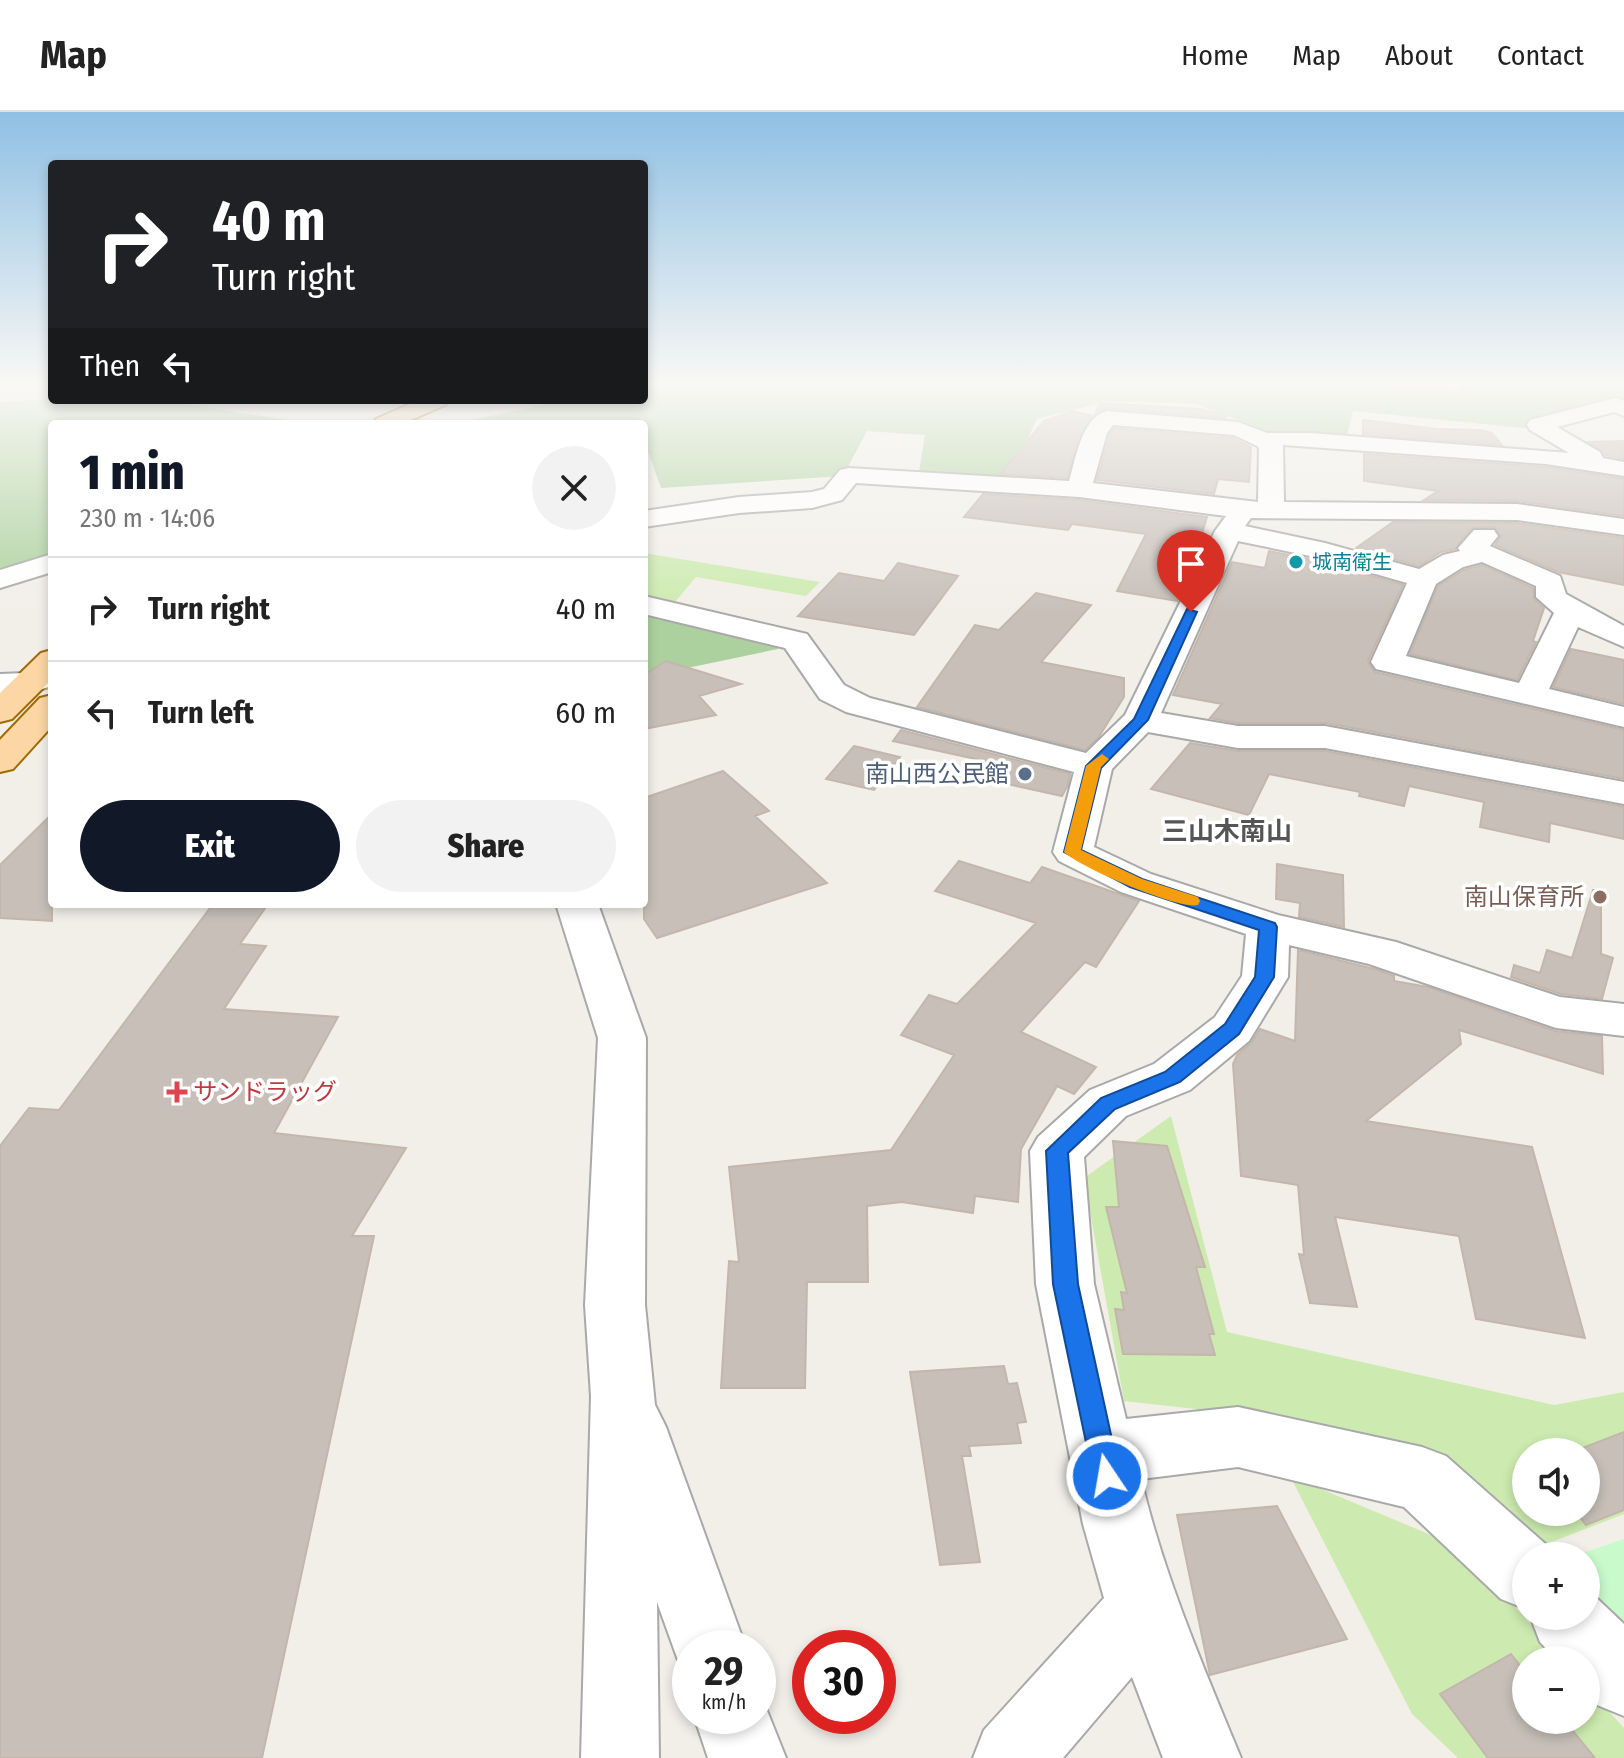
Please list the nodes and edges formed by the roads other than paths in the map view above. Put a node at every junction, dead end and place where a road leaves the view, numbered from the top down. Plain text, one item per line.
1 (1087, 461) edge
2 (1266, 461) edge
3 (1515, 461) edge
4 (1556, 461) edge
5 (1616, 468) edge
6 (1079, 489) junction
7 (1517, 512) junction
8 (648, 518) edge
9 (1248, 518) junction
10 (1624, 527) edge
11 (1482, 554) junction
12 (48, 564) edge
13 (0, 579) edge
14 (1423, 579) junction
15 (648, 606) edge
16 (1570, 611) junction
17 (1624, 638) edge
18 (37, 681) edge
19 (1530, 695) junction
20 (0, 712) edge
21 (1624, 717) edge
22 (1140, 720) junction
23 (0, 761) edge
24 (1094, 766) junction
25 (1624, 793) edge
26 (578, 908) edge
27 (1268, 927) junction
28 (1624, 1020) edge
29 (623, 1396) junction
30 (1102, 1453) junction
31 (1512, 1561) edge
32 (1143, 1609) junction
33 (703, 1630) edge
34 (1579, 1630) edge
35 (1624, 1678) edge
36 (738, 1734) edge
37 (620, 1758) edge
38 (747, 1758) edge
39 (1012, 1758) edge
40 (1202, 1758) edge

1 - 6 street
2 - 9 street
3 - 7 street
4 - 5 street
6 - 8 street
6 - 9 street
7 - 9 street
7 - 10 street
7 - 11 street
9 - 14 street
9 - 22 street
11 - 14 street
11 - 16 street
12 - 13 street
14 - 19 street
15 - 24 street
16 - 17 street
16 - 19 street
18 - 20 main road
18 - 23 main road
19 - 21 street
22 - 24 street
22 - 25 street
24 - 27 street
26 - 29 street
27 - 28 street
27 - 30 street
29 - 33 street
29 - 37 street
30 - 31 street
30 - 32 street
32 - 39 street
32 - 40 street
34 - 35 street
36 - 38 street

